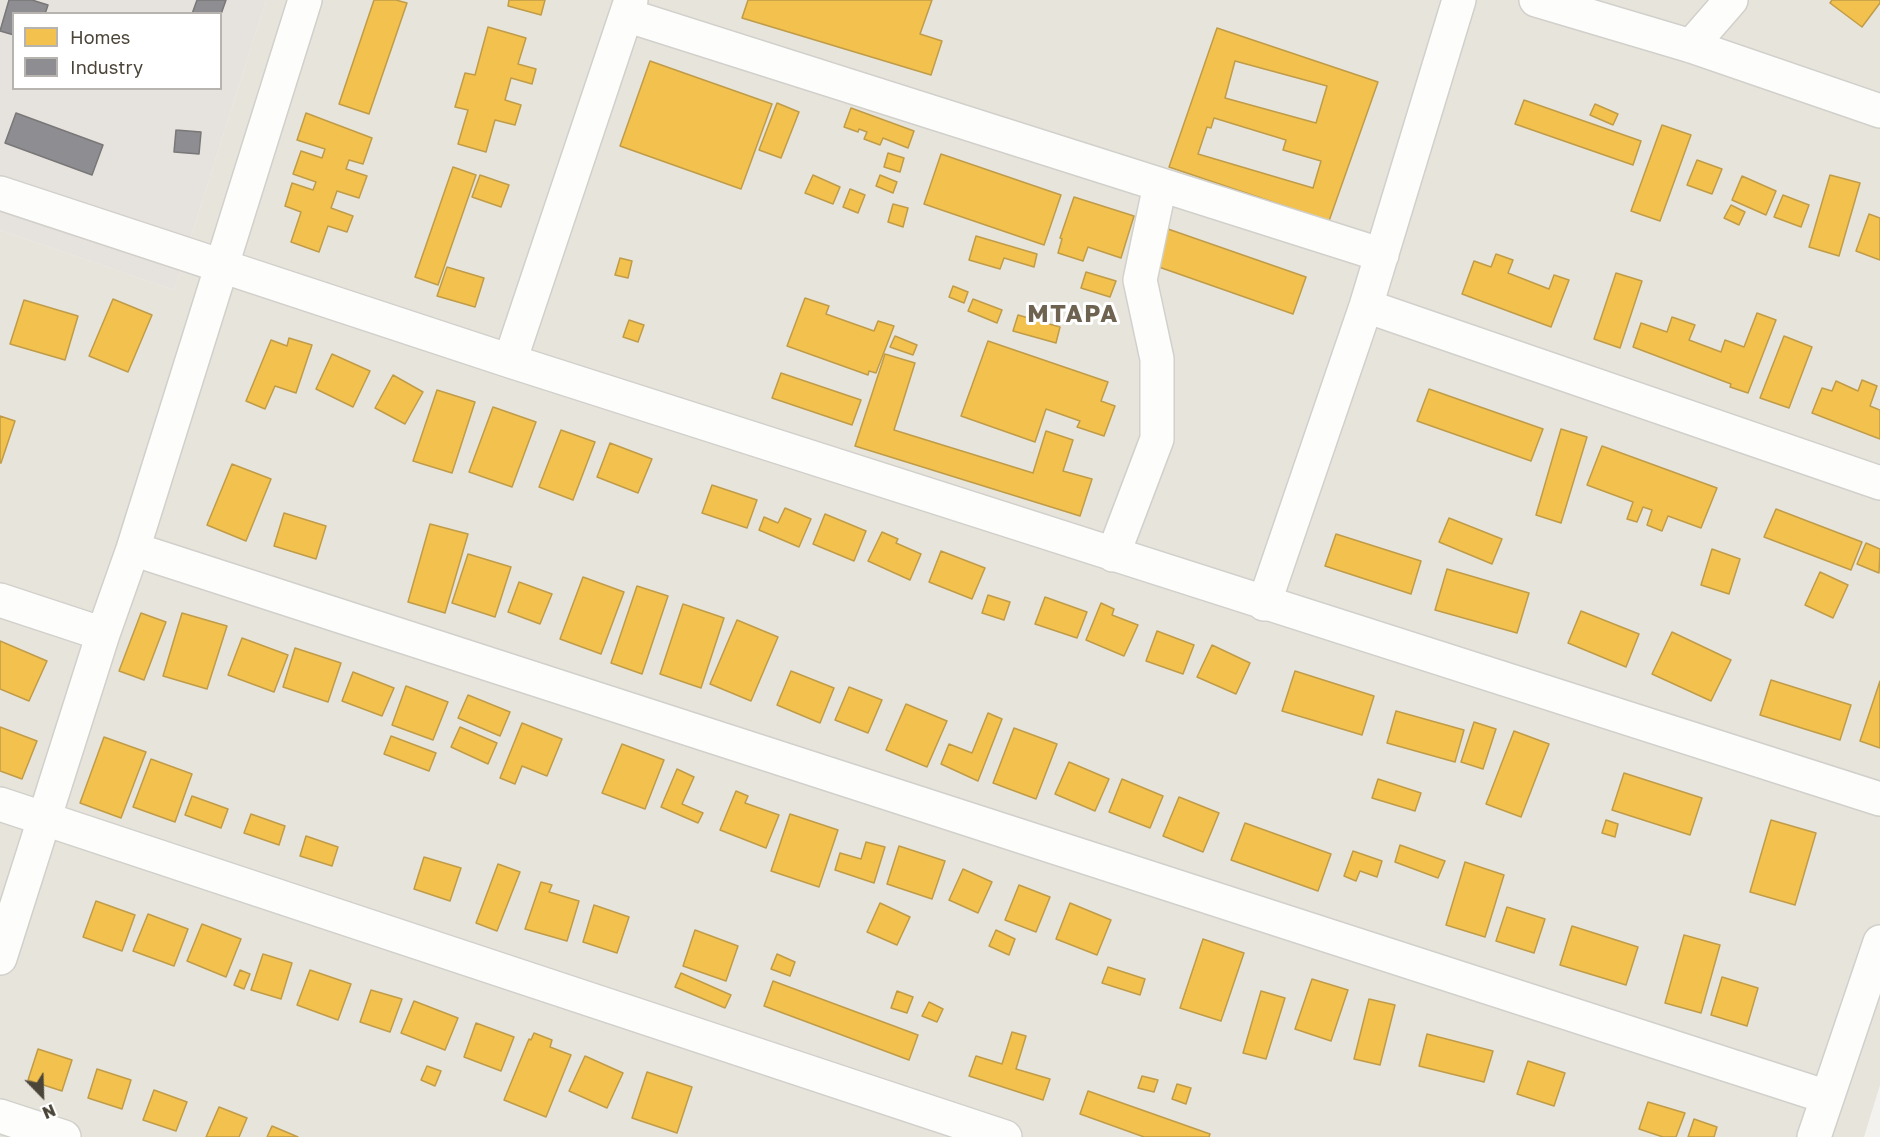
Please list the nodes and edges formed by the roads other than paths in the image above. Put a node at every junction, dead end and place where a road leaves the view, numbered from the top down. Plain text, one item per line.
1 (305, 0) edge
2 (1459, 0) edge
3 (1536, 0) edge
4 (1731, 0) edge
5 (628, 8) edge
6 (1691, 46) junction
7 (1880, 111) edge
8 (1160, 185) junction
9 (0, 193) edge
10 (1382, 255) junction
11 (223, 266) junction
12 (1366, 306) junction
13 (510, 361) junction
14 (1880, 483) edge
15 (133, 549) junction
16 (1113, 555) junction
17 (0, 600) edge
18 (1264, 604) junction
19 (103, 634) junction
20 (1880, 799) edge
21 (0, 804) edge
22 (46, 819) junction
23 (1880, 942) edge
24 (0, 958) edge
25 (1827, 1097) junction
26 (0, 1116) edge
27 (64, 1137) edge
28 (1005, 1137) edge
29 (1814, 1137) edge

1 - 11 street
2 - 10 street
3 - 6 street
4 - 6 street
5 - 8 street
5 - 13 street
6 - 7 street
8 - 10 street
8 - 16 street
9 - 11 street
10 - 12 street
11 - 13 street
11 - 15 street
12 - 14 street
12 - 18 street
13 - 16 street
15 - 19 street
15 - 25 street
16 - 18 street
17 - 19 street
18 - 20 street
19 - 22 street
21 - 22 street
22 - 24 street
22 - 28 street
23 - 25 street
25 - 29 street
26 - 27 street

